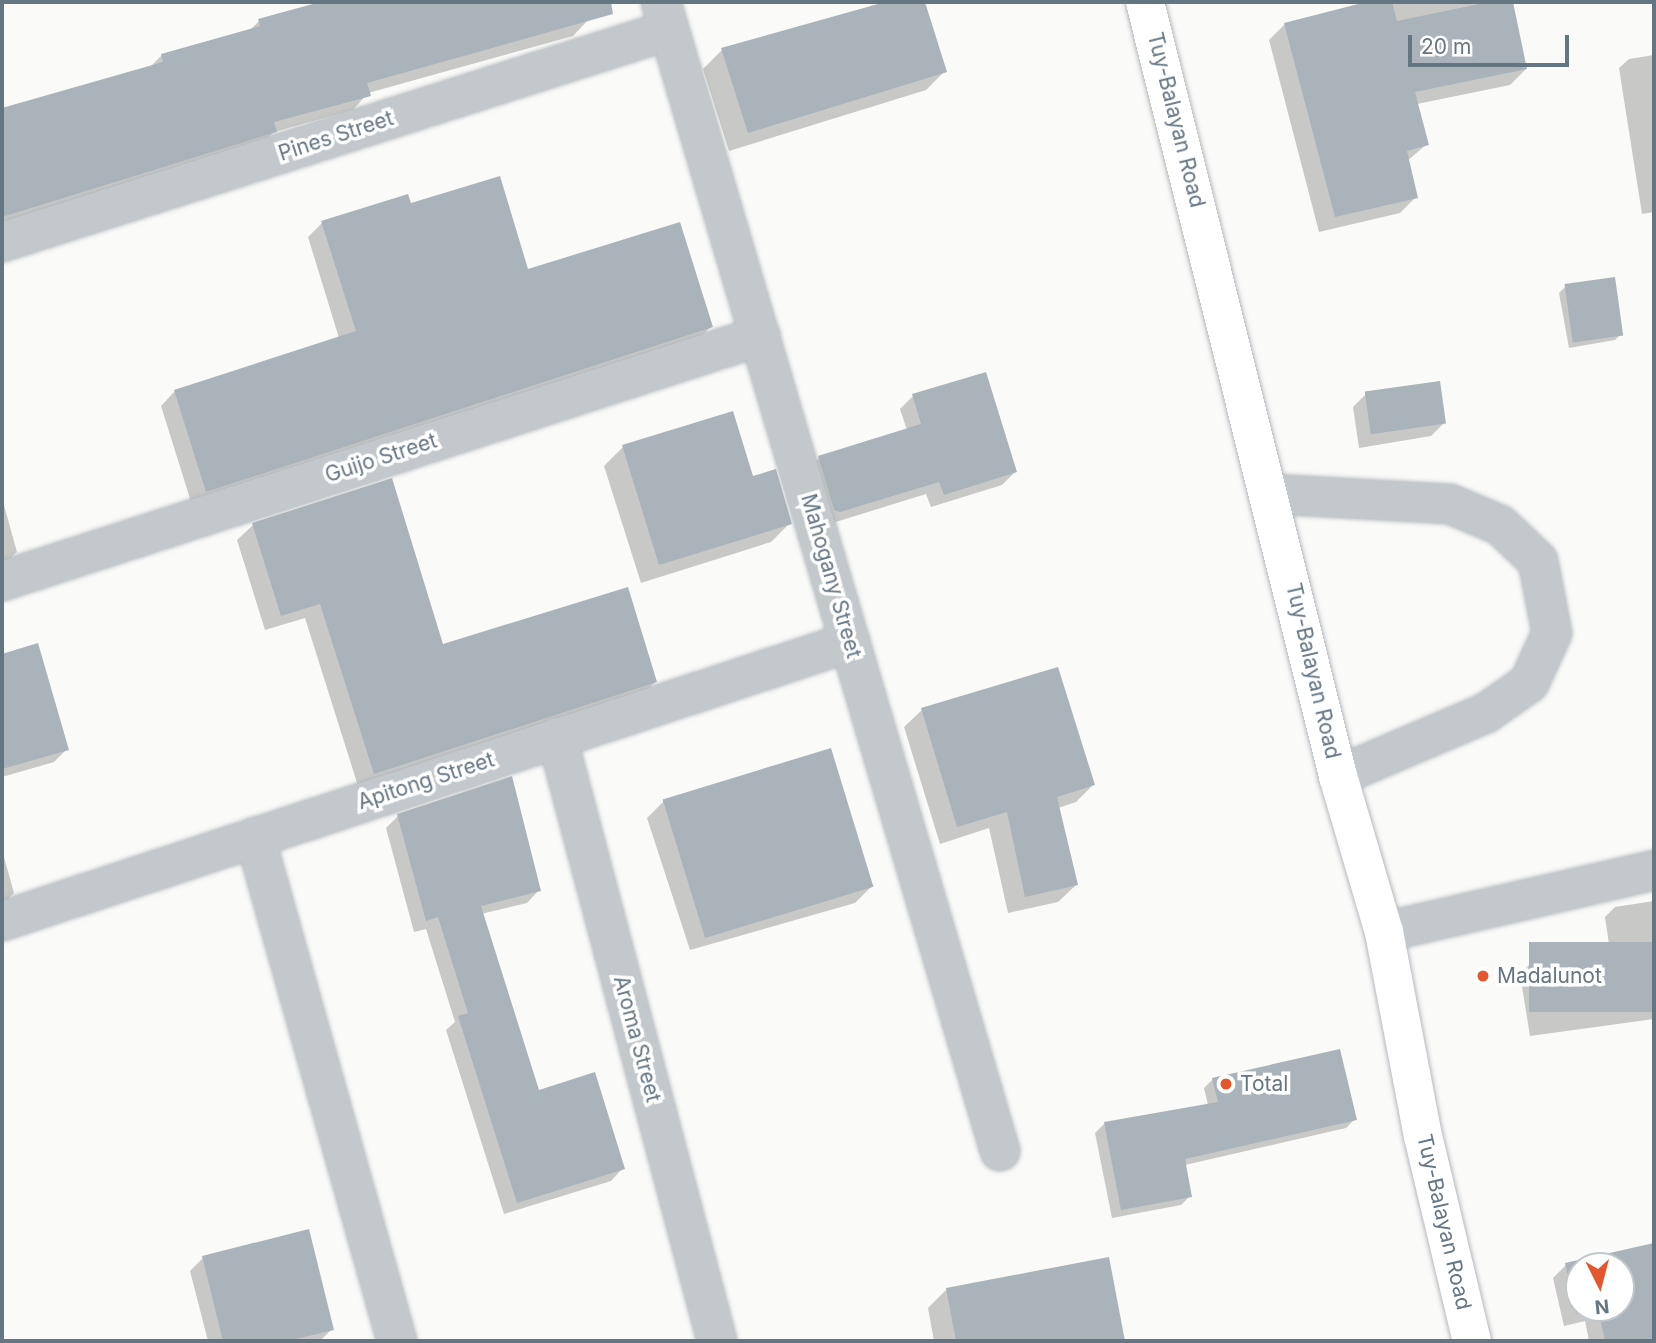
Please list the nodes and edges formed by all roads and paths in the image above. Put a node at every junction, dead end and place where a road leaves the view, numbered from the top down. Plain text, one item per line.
1 (1145, 2) edge
2 (665, 16) edge
3 (2, 242) edge
4 (760, 335) junction
5 (1271, 494) junction
6 (2, 581) edge
7 (850, 642) junction
8 (557, 737) junction
9 (1338, 776) junction
10 (255, 837) junction
11 (1654, 870) edge
12 (2, 921) edge
13 (1384, 932) junction
14 (1000, 1151) dead end
15 (397, 1341) edge
16 (717, 1341) edge
17 (1472, 1341) edge

1 - 5 main road, Tuy-Balayan Road
2 - 3 street, Pines Street
2 - 4 street, Mahogany Street
4 - 6 street, Guijo Street
4 - 7 street, Mahogany Street
5 - 9 main road, Tuy-Balayan Road
5 - 9 street
7 - 8 street, Apitong Street
7 - 14 street, Mahogany Street
8 - 10 street, Apitong Street
8 - 16 street, Aroma Street
9 - 13 main road, Tuy-Balayan Road
10 - 12 street, Apitong Street
10 - 15 street
11 - 13 street
13 - 17 main road, Tuy-Balayan Road

